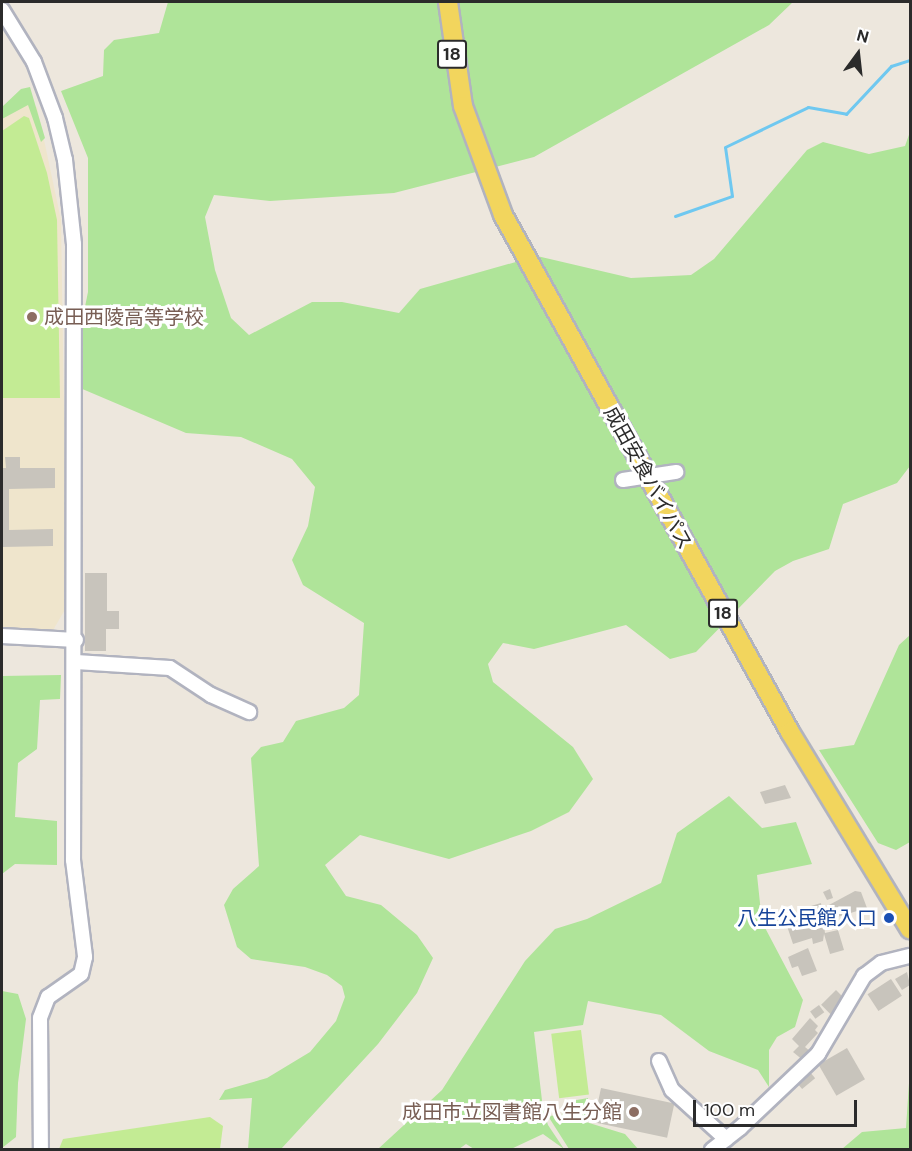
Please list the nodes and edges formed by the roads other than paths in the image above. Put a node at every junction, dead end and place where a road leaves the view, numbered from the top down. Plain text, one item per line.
1 (448, 2) edge
2 (2, 10) edge
3 (676, 472) dead end
4 (623, 480) dead end
5 (2, 636) edge
6 (76, 640) junction
7 (76, 662) junction
8 (249, 712) dead end
9 (910, 929) edge
10 (910, 956) edge
11 (659, 1061) dead end
12 (726, 1139) junction
13 (41, 1149) edge
14 (712, 1149) edge

1 - 9 main road, 成田安食バイパス / 18
2 - 6 street
3 - 4 street, bridge
5 - 6 street
6 - 7 street
7 - 8 street
7 - 13 street
10 - 12 street
11 - 12 street
12 - 14 street

